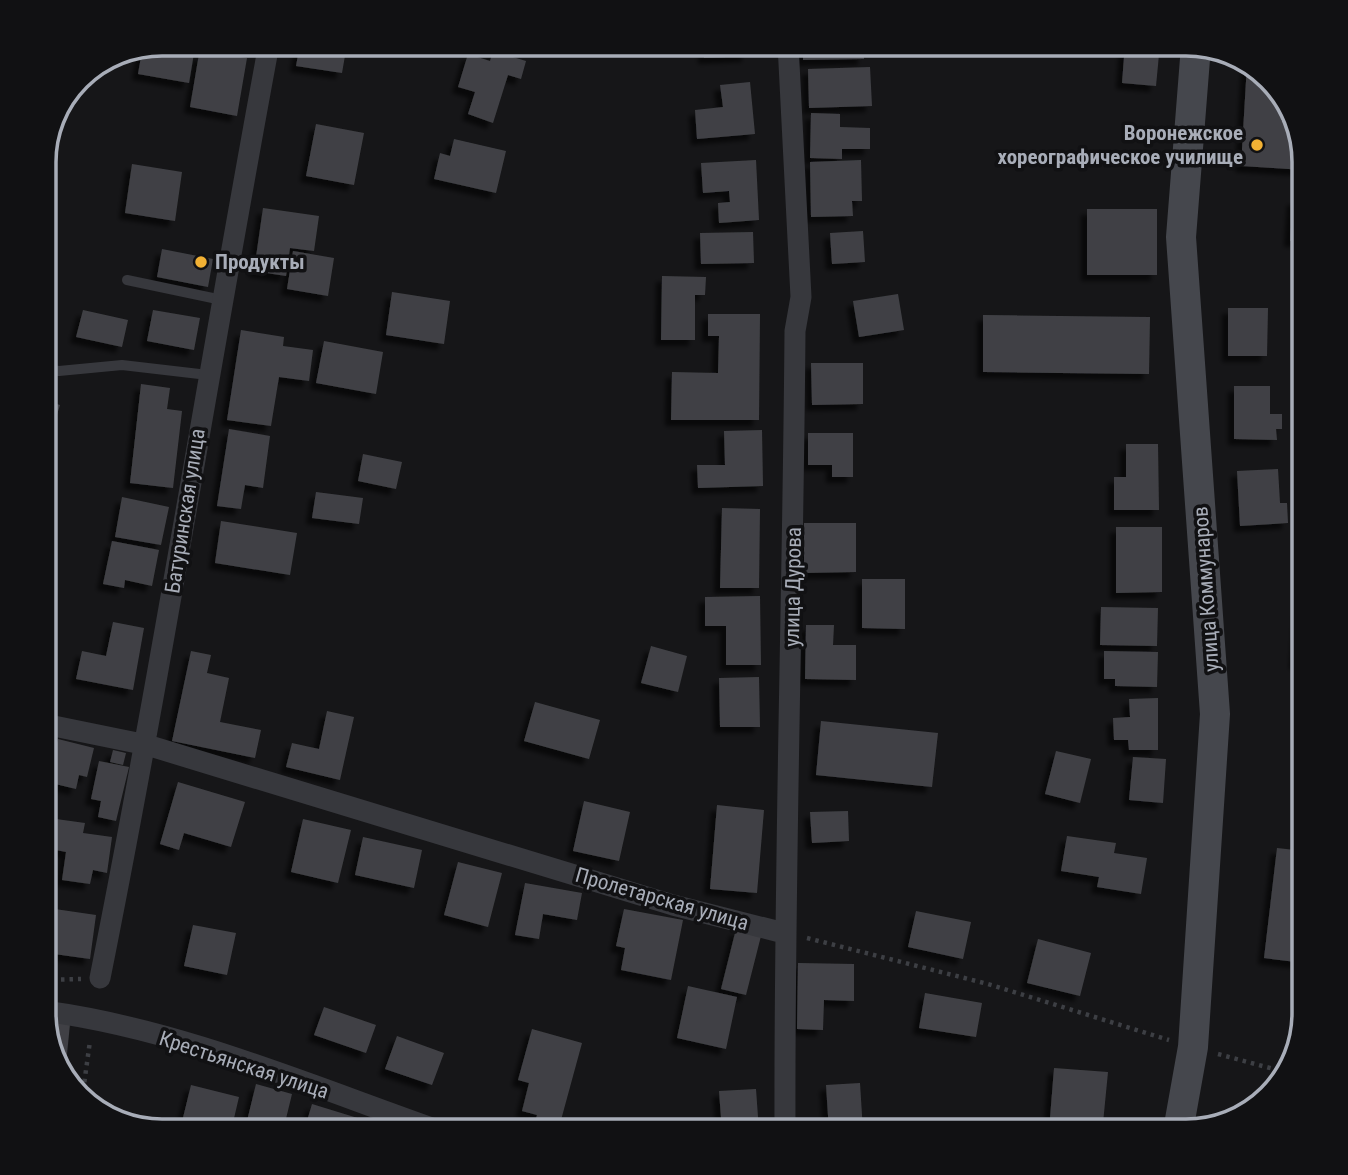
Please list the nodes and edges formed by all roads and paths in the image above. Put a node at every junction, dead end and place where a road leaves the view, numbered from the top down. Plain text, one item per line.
1 (267, 56) edge
2 (789, 56) edge
3 (1195, 57) edge
4 (127, 280) dead end
5 (222, 300) junction
6 (56, 371) edge
7 (208, 375) junction
8 (56, 726) edge
9 (147, 745) junction
10 (784, 933) junction
11 (100, 978) joint
12 (56, 980) edge
13 (56, 1012) edge
14 (1193, 1047) junction
15 (1276, 1070) edge
16 (406, 1119) edge
17 (785, 1119) edge
18 (1180, 1119) edge

1 - 5 street, Батуринская улица
2 - 10 street, улица Дурова
3 - 14 street, улица Коммунаров
4 - 5 lane
5 - 7 street, Батуринская улица
6 - 7 lane
7 - 9 street, Батуринская улица
8 - 9 street, Пролетарская улица
9 - 10 street, Пролетарская улица
9 - 11 street, Батуринская улица
10 - 14 path
10 - 17 street, улица Дурова
11 - 12 path
13 - 16 street, Крестьянская улица
14 - 15 path
14 - 18 street, улица Коммунаров

